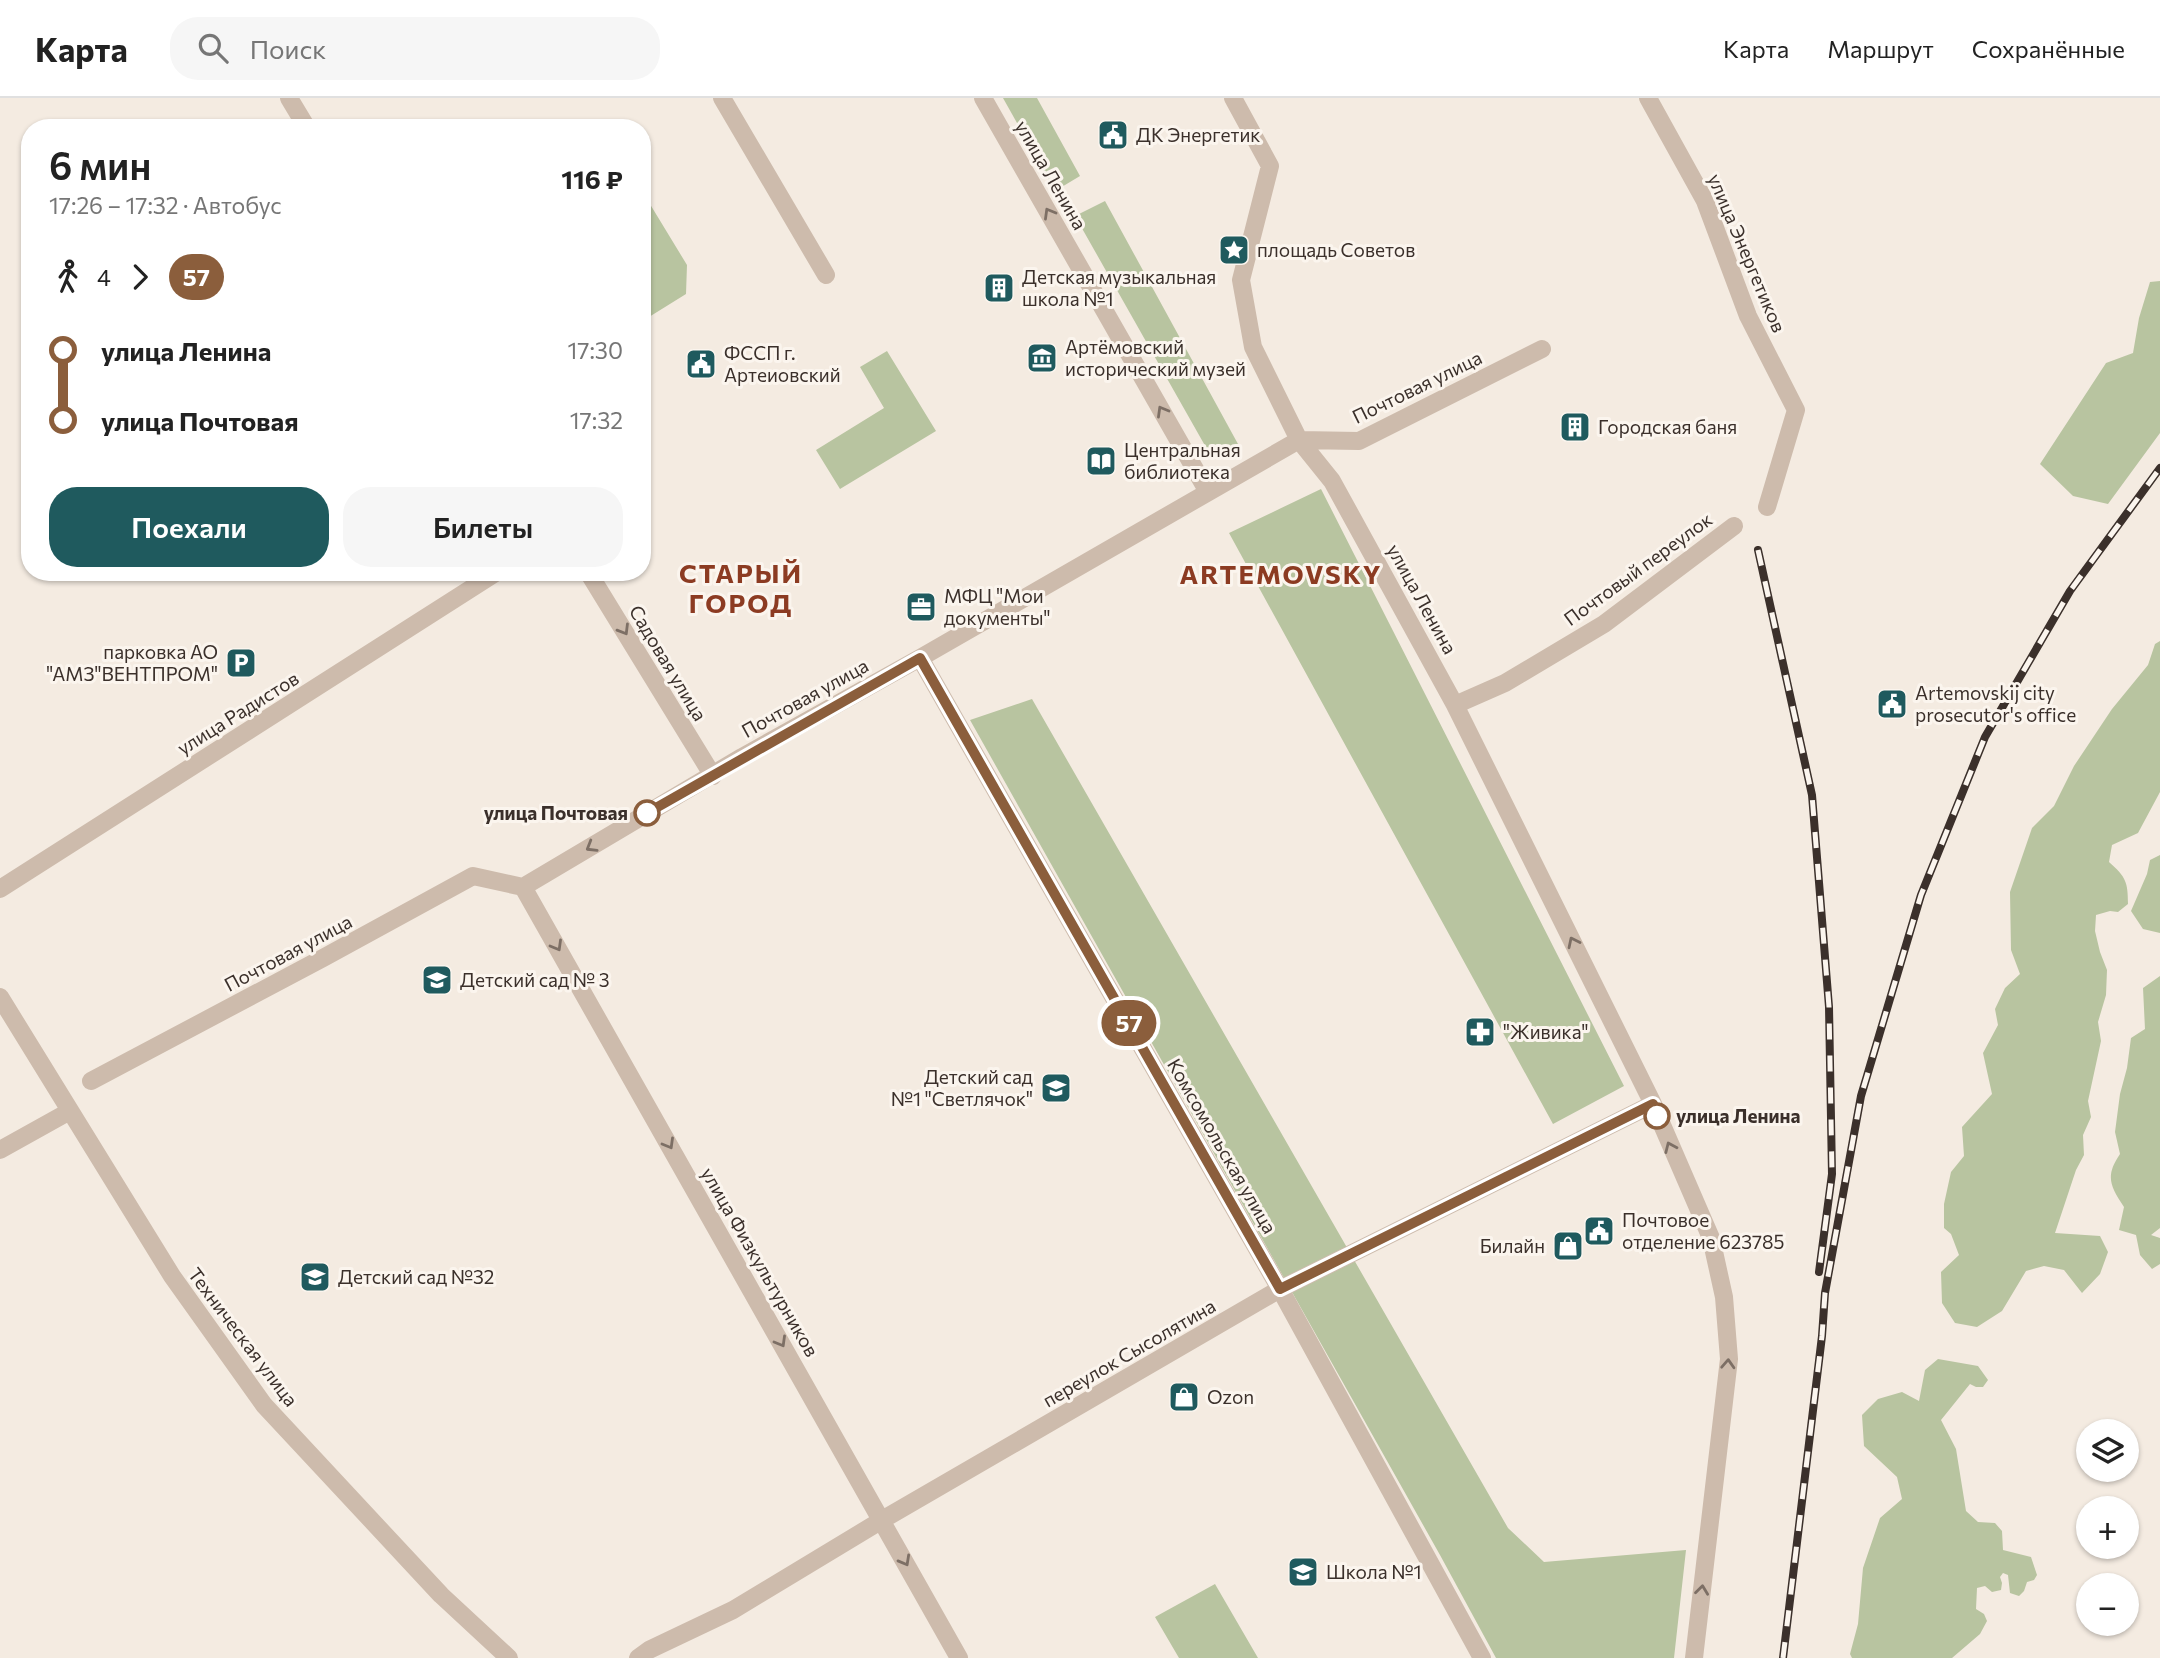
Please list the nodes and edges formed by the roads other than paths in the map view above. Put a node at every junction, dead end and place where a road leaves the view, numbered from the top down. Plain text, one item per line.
1 (289, 98) edge
2 (722, 98) edge
3 (983, 98) edge
4 (1233, 98) edge
5 (1648, 98) edge
6 (302, 119) edge
7 (826, 275) dead end
8 (1542, 349) dead end
9 (1299, 440) junction
10 (1208, 492) junction
11 (1767, 507) dead end
12 (1734, 526) dead end
13 (483, 581) edge
14 (594, 581) edge
15 (920, 658) junction
16 (1455, 705) junction
17 (713, 776) junction
18 (523, 887) junction
19 (0, 889) edge
20 (0, 997) edge
21 (91, 1081) dead end
22 (1653, 1104) junction
23 (70, 1111) junction
24 (0, 1150) edge
25 (1280, 1289) junction
26 (882, 1520) junction
27 (509, 1658) edge
28 (638, 1658) edge
29 (959, 1658) edge
30 (1482, 1658) edge
31 (1694, 1658) edge

1 - 6 street
2 - 7 street
10 -> 3 street, улица Ленина
4 - 9 street, улица Ленина
5 - 11 street, улица Энергетиков
8 - 9 street, Почтовая улица
9 - 10 street, Почтовая улица
9 - 16 street, улица Ленина
10 - 15 street, Почтовая улица
12 - 16 street, Почтовый переулок
13 - 19 street, улица Радистов
14 -> 17 street, Садовая улица
15 - 17 street, Почтовая улица
15 - 25 street, Комсомольская улица
22 -> 16 street, улица Ленина
17 -> 18 street, Почтовая улица
18 - 21 street, Почтовая улица
18 -> 26 street, улица Физкультурников
20 - 23 street, Техническая улица
22 - 25 street, переулок Сысолятина
31 -> 22 street, улица Ленина
23 - 24 street
23 - 27 street, Техническая улица
25 - 26 street, переулок Сысолятина
25 - 30 street, Комсомольская улица
26 - 28 street, переулок Сысолятина
26 -> 29 street, улица Физкультурников

